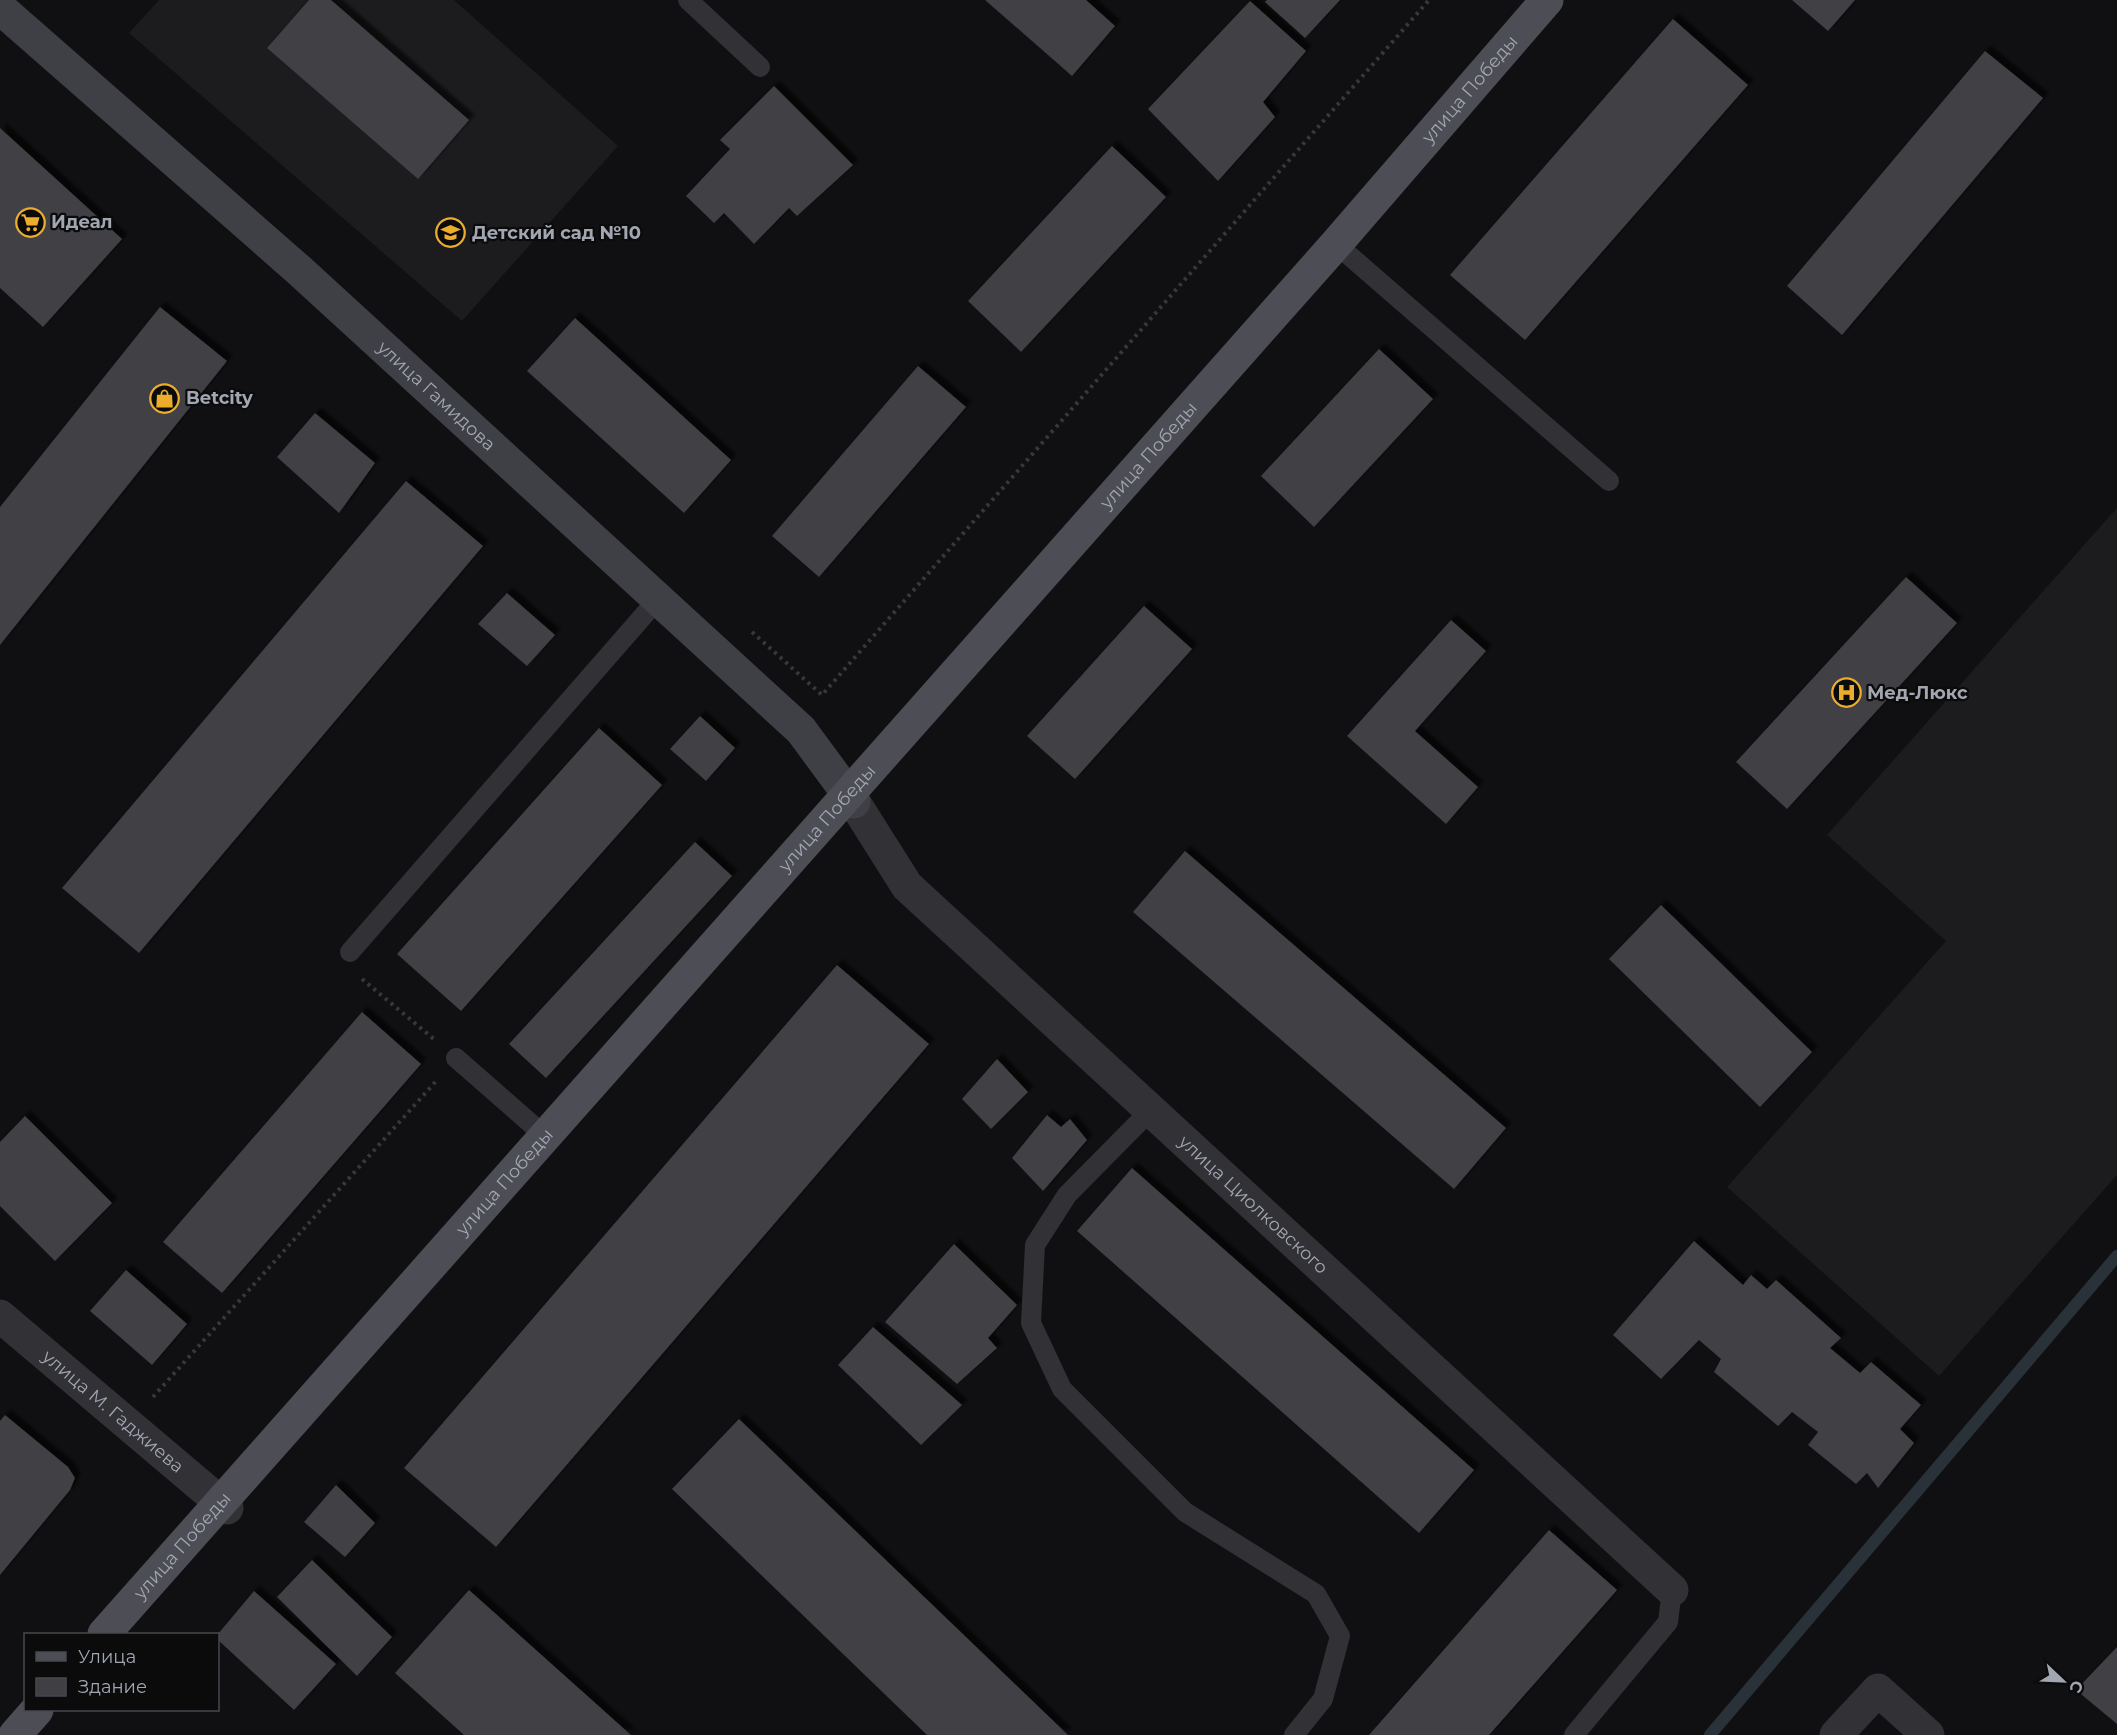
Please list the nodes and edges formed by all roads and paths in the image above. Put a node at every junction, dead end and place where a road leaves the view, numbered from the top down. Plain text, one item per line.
1 (688, 0) edge
2 (1429, 0) edge
3 (1547, 0) edge
4 (1559, 0) edge
5 (0, 8) edge
6 (760, 67) dead end
7 (1339, 247) junction
8 (1609, 481) dead end
9 (658, 599) junction
10 (751, 631) dead end
11 (852, 798) junction
12 (351, 952) joint
13 (456, 1058) junction
14 (1150, 1110) junction
15 (545, 1136) junction
16 (0, 1316) edge
17 (128, 1425) junction
18 (224, 1506) junction
19 (1672, 1590) joint
20 (106, 1633) edge
21 (118, 1633) edge
22 (36, 1711) edge
23 (48, 1711) edge
24 (15, 1735) edge
25 (26, 1735) edge
26 (1294, 1735) edge
27 (1574, 1735) edge
28 (1836, 1735) edge
29 (1928, 1735) edge

1 - 6 lane
2 - 10 path
3 - 7 main road, улица Победы
4 - 7 main road, улица Победы
5 - 9 street, улица Гамидова
7 - 8 lane
7 - 11 main road, улица Победы
9 - 11 street, улица Гамидова
9 - 12 lane
11 - 14 street, улица Циолковского
11 - 15 main road, улица Победы
11 - 18 main road, улица Победы
12 - 13 path
13 - 15 lane
13 - 17 path
14 - 19 street, улица Циолковского
14 - 26 lane
15 - 18 main road, улица Победы
16 - 17 street, улица М. Гаджиева
17 - 18 street, улица М. Гаджиева
18 - 20 main road, улица Победы
18 - 21 main road, улица Победы
19 - 27 lane
22 - 24 main road
23 - 25 main road
28 - 29 street

